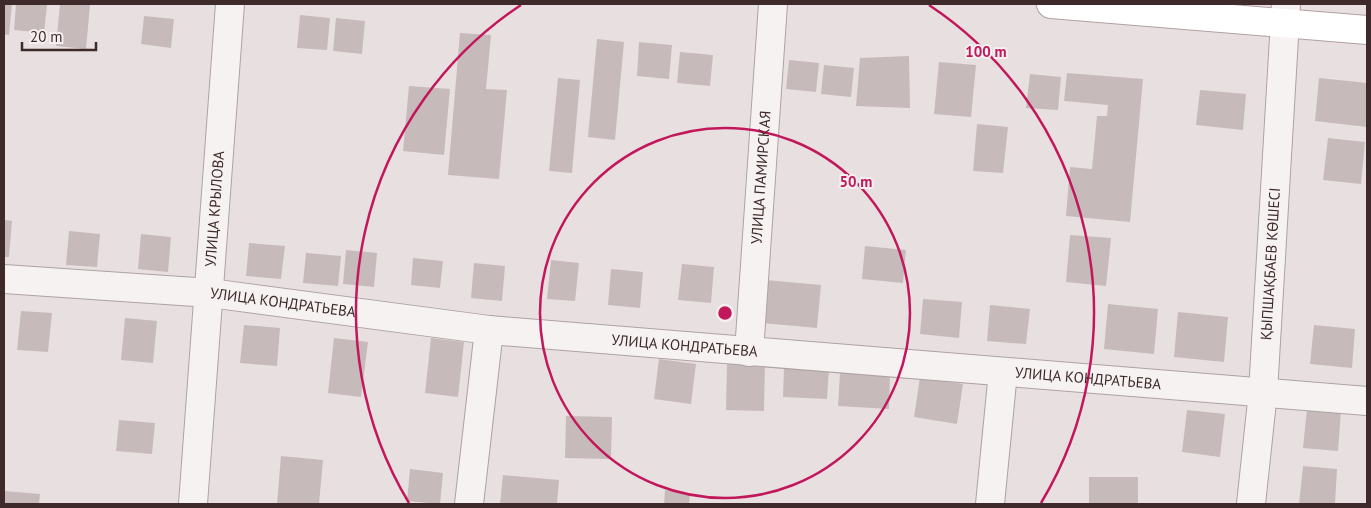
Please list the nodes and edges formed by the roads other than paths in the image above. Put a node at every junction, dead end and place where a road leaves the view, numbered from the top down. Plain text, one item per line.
1 (230, 4) edge
2 (773, 4) edge
3 (1051, 4) edge
4 (1285, 13) edge
5 (1367, 30) edge
6 (4, 279) edge
7 (210, 293) junction
8 (489, 330) junction
9 (750, 352) junction
10 (1003, 372) junction
11 (1263, 392) junction
12 (1367, 400) edge
13 (193, 504) edge
14 (469, 504) edge
15 (990, 504) edge
16 (1251, 504) edge

1 - 7 street, УЛИЦА КРЫЛОВА
2 - 9 street, УЛИЦА ПАМИРСКАЯ
3 - 4 main road
4 - 5 main road
4 - 11 street, ҚЫПШАҚБАЕВ КӨШЕСІ
6 - 7 street, УЛИЦА КОНДРАТЬЕВА
7 - 8 street, УЛИЦА КОНДРАТЬЕВА
7 - 13 street, УЛИЦА КРЫЛОВА
8 - 9 street, УЛИЦА КОНДРАТЬЕВА
8 - 14 street
9 - 10 street, УЛИЦА КОНДРАТЬЕВА
10 - 11 street, УЛИЦА КОНДРАТЬЕВА
10 - 15 street
11 - 12 street, УЛИЦА КОНДРАТЬЕВА
11 - 16 street, ҚЫПШАҚБАЕВ КӨШЕСІ

